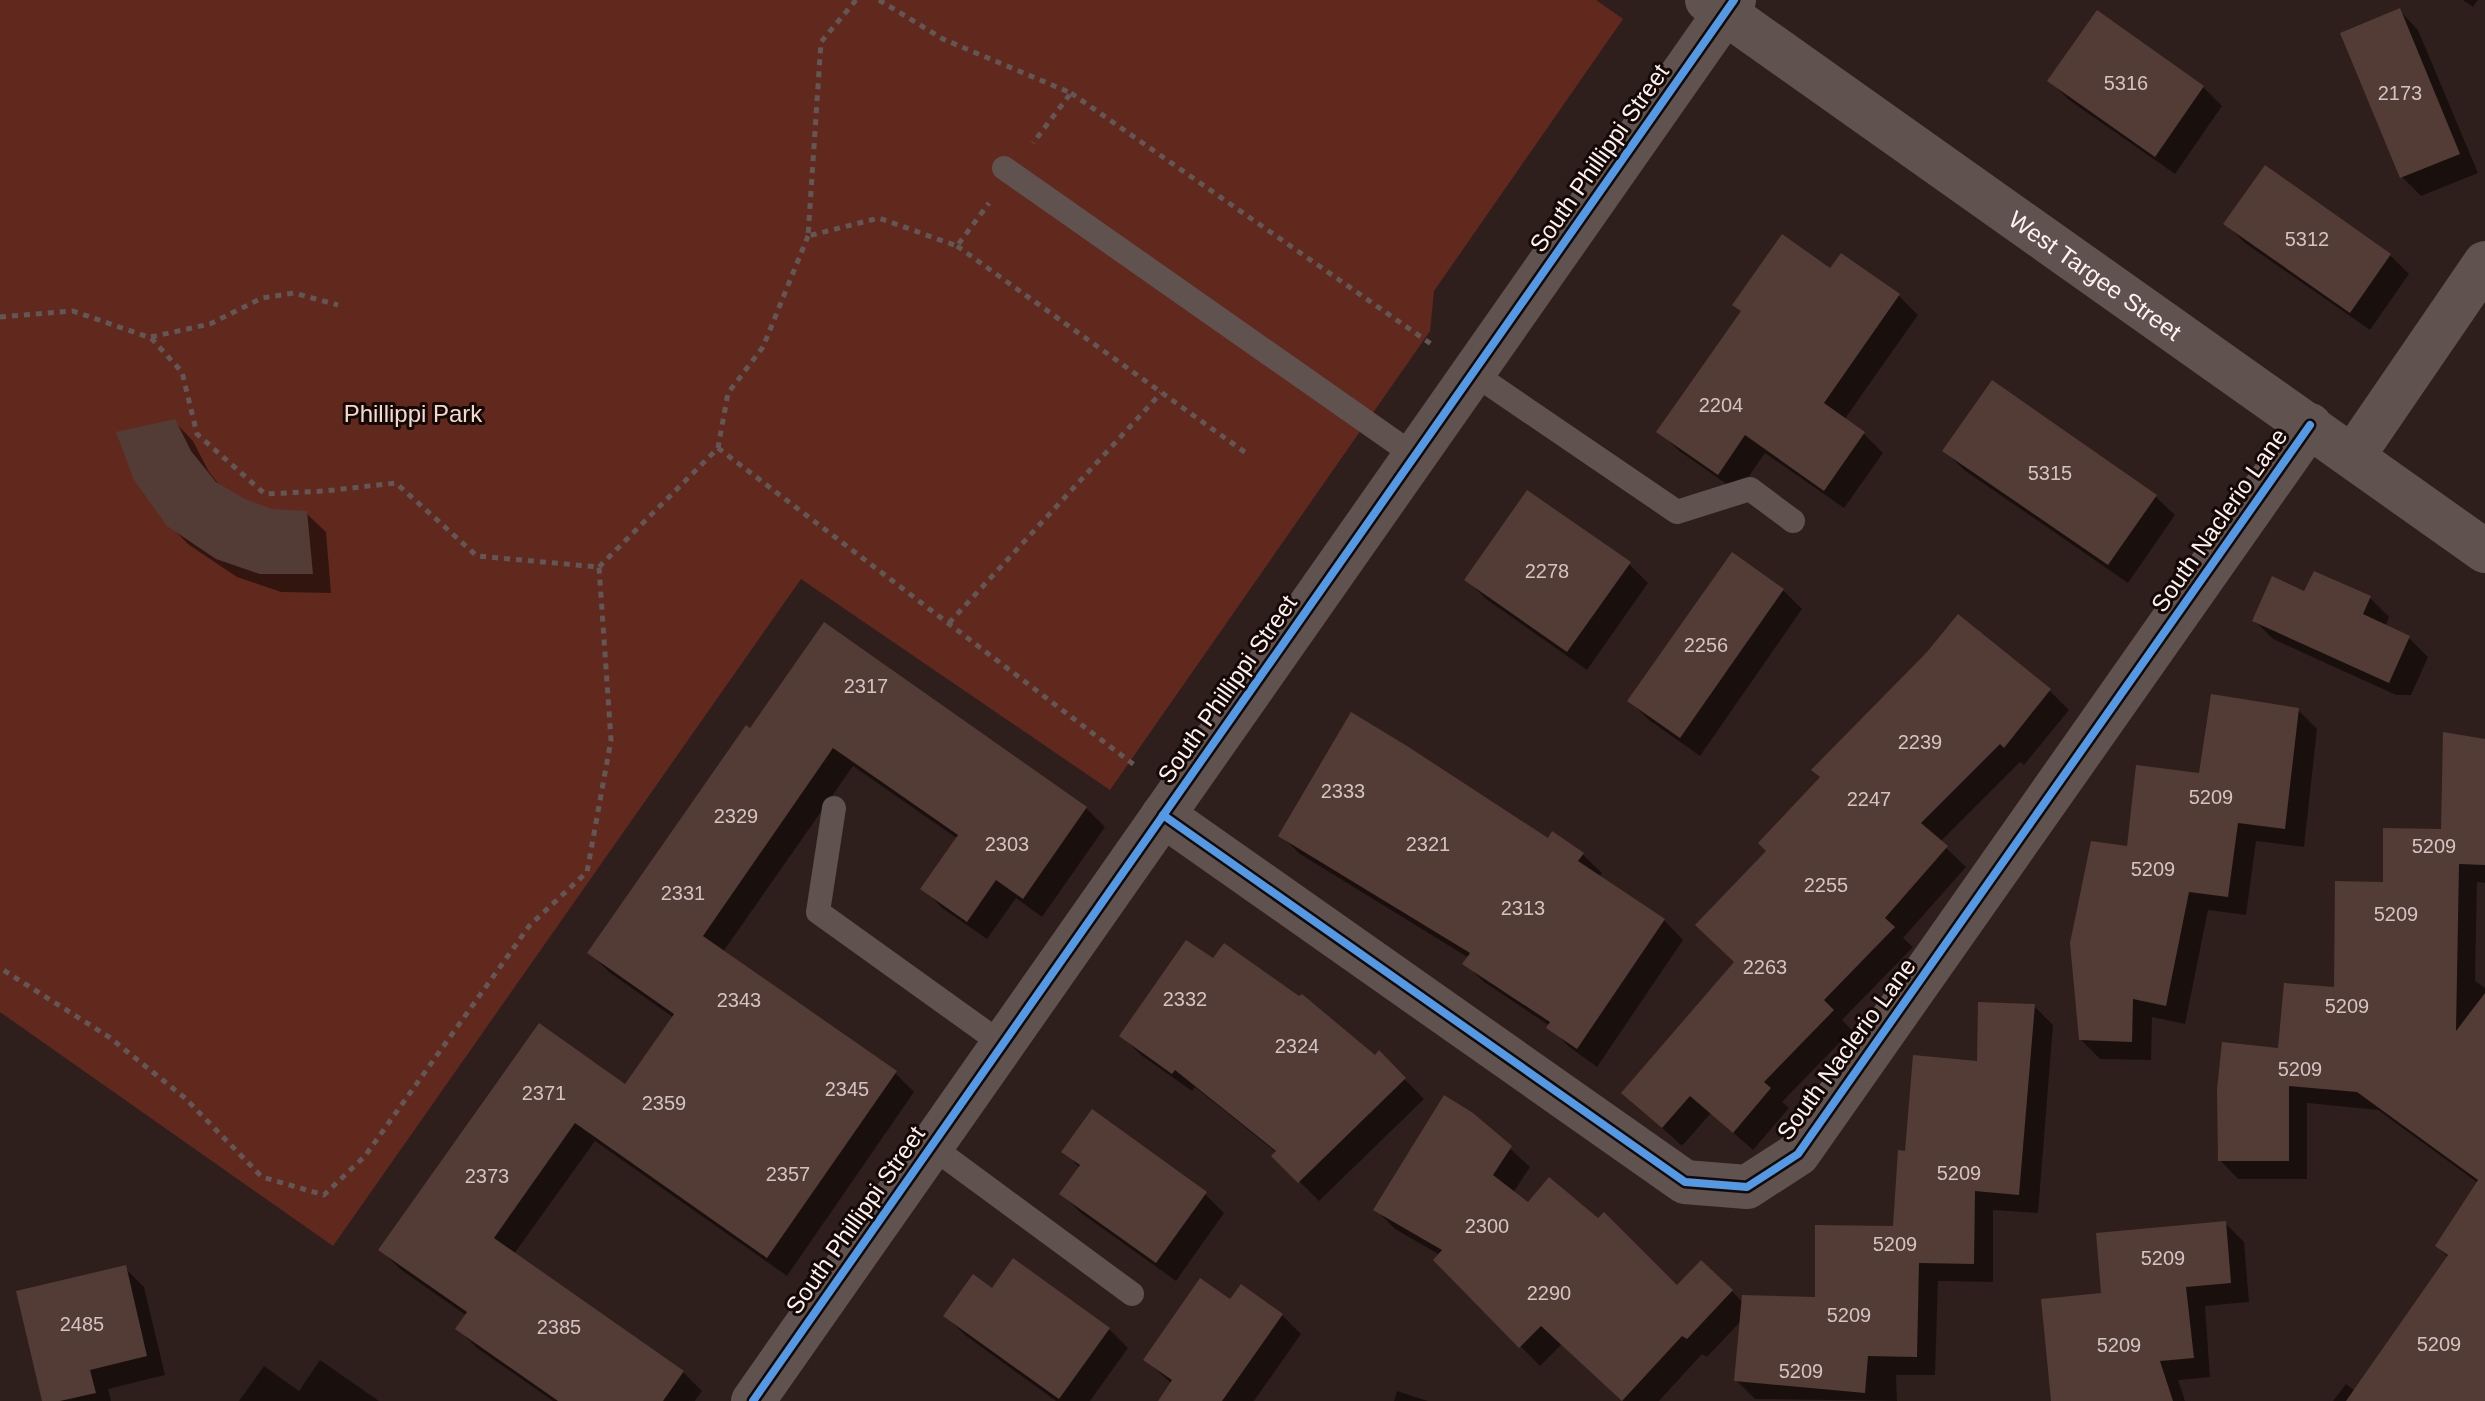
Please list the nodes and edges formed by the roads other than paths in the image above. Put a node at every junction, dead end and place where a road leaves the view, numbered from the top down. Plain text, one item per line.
1 (1722, 4) edge
2 (1008, 170) road end
3 (2485, 263) edge
4 (1473, 373) junction
5 (2310, 425) junction
6 (1415, 456) junction
7 (2353, 456) junction
8 (1793, 521) dead end
9 (2485, 551) edge
10 (1169, 806) junction
11 (834, 808) dead end
12 (1002, 1044) junction
13 (931, 1146) junction
14 (1132, 1294) dead end
15 (753, 1401) edge

1 - 4 street, South Phillippi Street
1 - 5 street, West Targee Street
2 - 6 lane
3 - 7 street
4 - 6 street, South Phillippi Street
4 - 8 lane
5 - 7 street, West Targee Street
5 - 10 street, South Naclerio Lane
6 - 10 street, South Phillippi Street
7 - 9 street, West Targee Street
10 - 12 street, South Phillippi Street
11 - 12 lane
12 - 13 street, South Phillippi Street
13 - 14 lane
13 - 15 street, South Phillippi Street

